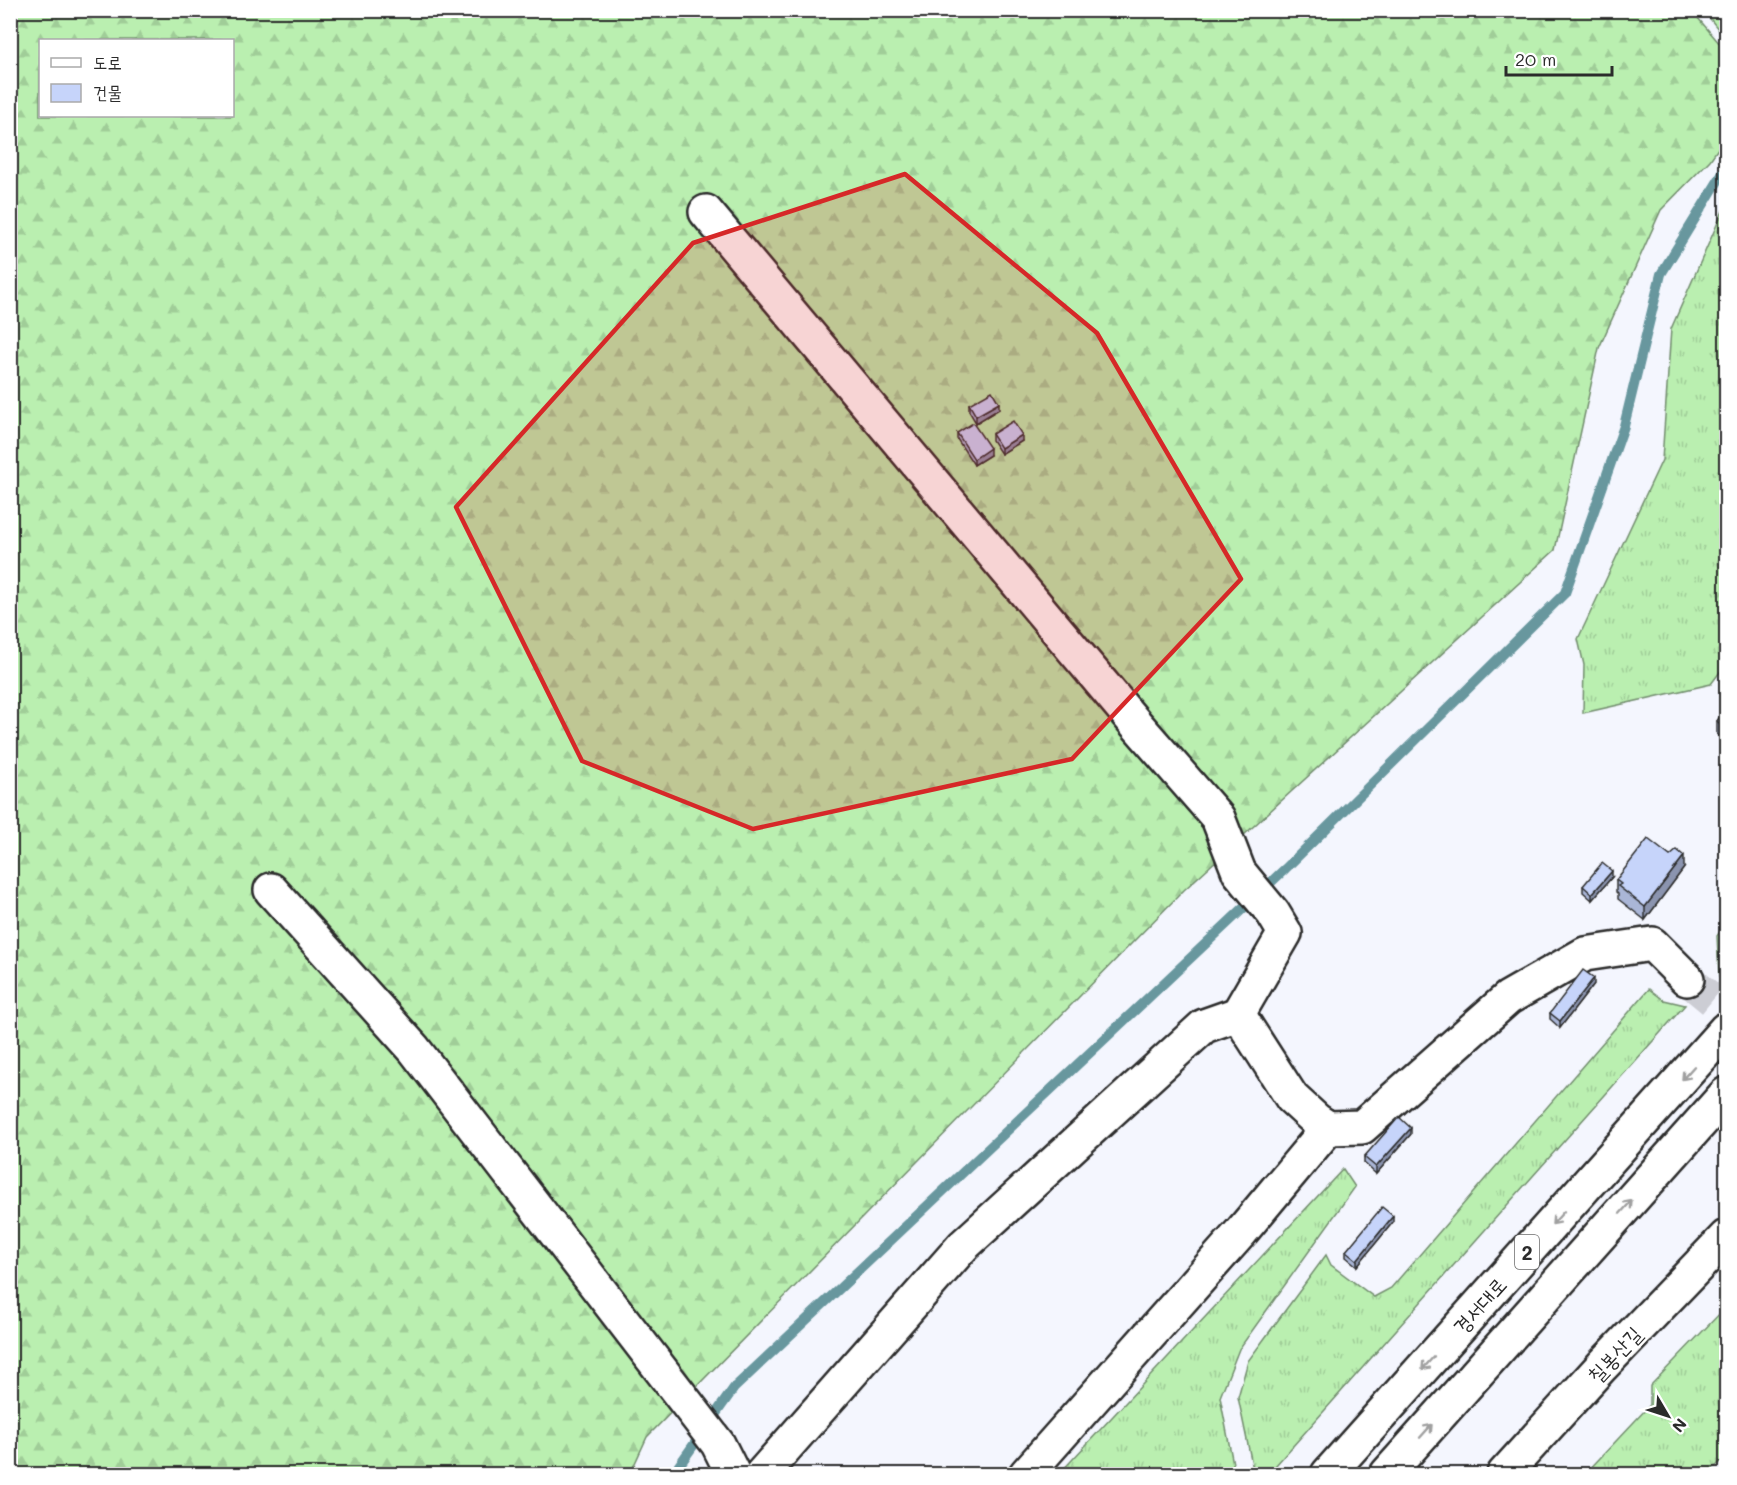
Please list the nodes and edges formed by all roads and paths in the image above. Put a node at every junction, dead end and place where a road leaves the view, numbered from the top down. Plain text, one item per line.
1 (706, 212) dead end
2 (272, 890) dead end
3 (1687, 979) tunnel mouth
4 (1238, 1014) junction
5 (1726, 1029) edge
6 (1726, 1094) edge
7 (1328, 1128) junction
8 (1726, 1237) edge
9 (733, 1474) edge
10 (762, 1474) edge
11 (1026, 1474) edge
12 (1328, 1474) edge
13 (1387, 1474) edge
14 (1504, 1474) edge

1 - 4 street
2 - 9 street
3 - 7 street
4 - 7 street
4 - 10 street
5 -> 12 street, 경서대로 / 2
13 -> 6 street, 2
7 - 11 street
8 - 14 street, 칠봉산길

